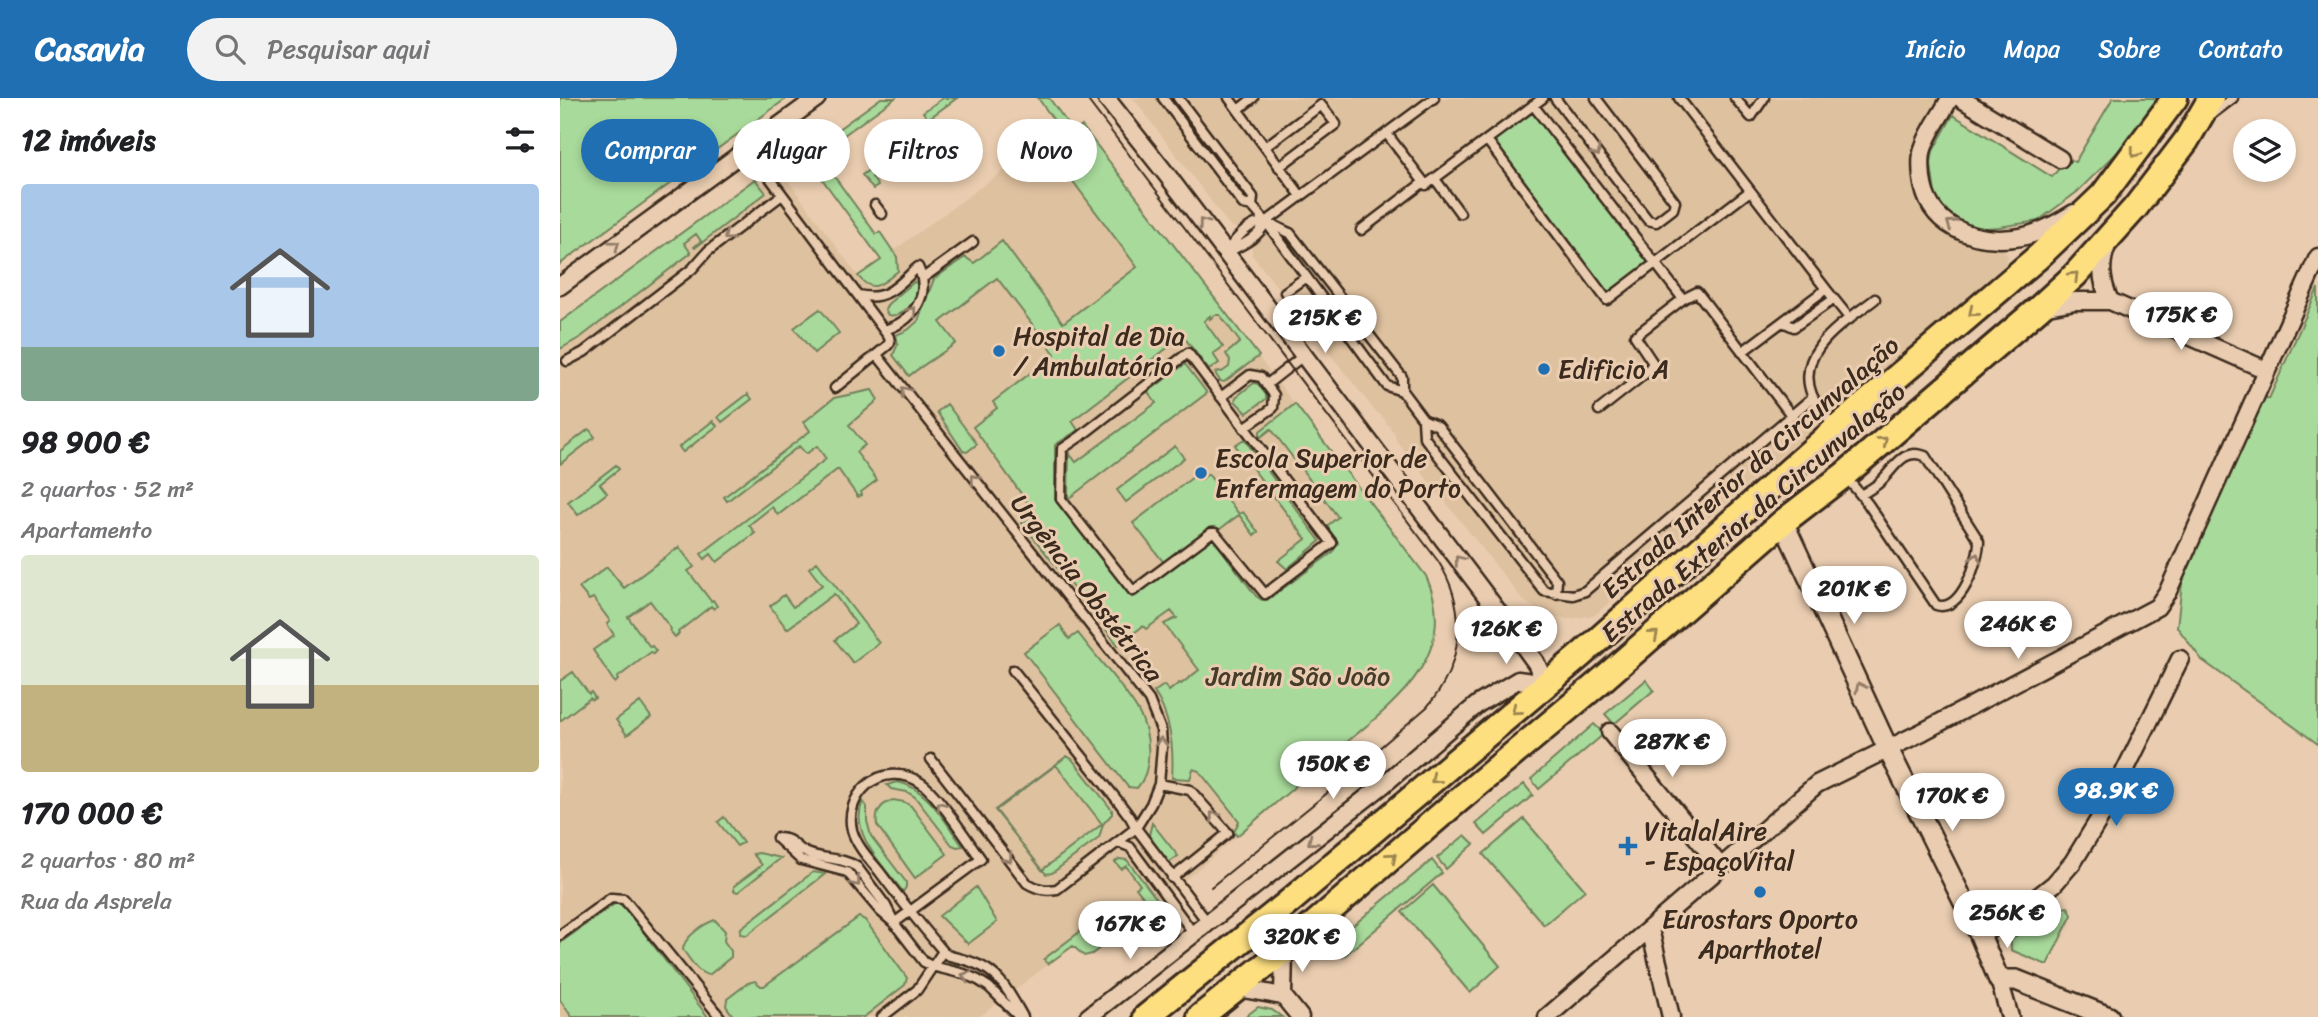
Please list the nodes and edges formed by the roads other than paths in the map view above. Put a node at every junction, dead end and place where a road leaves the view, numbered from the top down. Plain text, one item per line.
1 (817, 98) edge
2 (1106, 98) edge
3 (1163, 98) edge
4 (1178, 98) edge
5 (1229, 98) edge
6 (1254, 98) edge
7 (1434, 98) edge
8 (1543, 98) edge
9 (1555, 98) edge
10 (1596, 98) edge
11 (1679, 98) edge
12 (1735, 98) edge
13 (1764, 98) edge
14 (1950, 98) edge
15 (1959, 98) edge
16 (2175, 98) edge
17 (2211, 98) edge
18 (2233, 98) edge
19 (1533, 105) junction
20 (1238, 110) junction
21 (2197, 122) junction
22 (1387, 134) junction
23 (1487, 140) junction
24 (1265, 147) junction
25 (2060, 159) dead end
26 (1279, 167) junction
27 (1435, 179) junction
28 (773, 182) edge
29 (1424, 182) junction
30 (1750, 191) junction
31 (782, 195) junction
32 (2103, 195) junction
33 (1301, 197) junction
34 (875, 205) dead end
35 (1252, 206) junction
36 (1461, 213) dead end
37 (882, 214) dead end
38 (1266, 222) junction
39 (1362, 230) dead end
40 (2110, 236) junction
41 (973, 242) dead end
42 (1225, 253) junction
43 (2318, 257) edge
44 (1655, 263) junction
45 (1306, 277) junction
46 (923, 278) junction
47 (1326, 279) junction
48 (560, 286) edge
49 (1314, 288) junction
50 (1826, 289) junction
51 (1285, 292) dead end
52 (858, 295) junction
53 (1683, 299) junction
54 (1834, 299) junction
55 (1875, 299) dead end
56 (2110, 301) junction
57 (2039, 308) junction
58 (1850, 319) junction
59 (1783, 322) junction
60 (884, 330) junction
61 (1742, 352) junction
62 (877, 355) junction
63 (1303, 356) junction
64 (567, 360) dead end
65 (2266, 370) junction
66 (1266, 385) junction
67 (835, 388) dead end
68 (1402, 391) junction
69 (1221, 397) junction
70 (1813, 397) junction
71 (1599, 410) dead end
72 (1791, 415) junction
73 (1423, 419) junction
74 (1244, 428) junction
75 (1836, 429) junction
76 (1844, 475) junction
77 (1776, 482) junction
78 (1861, 495) junction
79 (1505, 513) junction
80 (1740, 513) junction
81 (1788, 519) junction
82 (1491, 523) junction
83 (1556, 594) junction
84 (2180, 659) dead end
85 (1013, 670) dead end
86 (1546, 684) junction
87 (1610, 732) dead end
88 (1888, 749) junction
89 (931, 759) dead end
90 (1159, 784) junction
91 (1460, 799) junction
92 (1136, 828) junction
93 (1113, 845) junction
94 (1721, 867) junction
95 (1172, 878) junction
96 (910, 911) junction
97 (894, 923) junction
98 (1208, 923) junction
99 (1650, 929) junction
100 (1194, 934) junction
101 (560, 935) edge
102 (1980, 935) junction
103 (1284, 950) junction
104 (943, 951) junction
105 (932, 966) junction
106 (1999, 979) junction
107 (1238, 988) junction
108 (1283, 996) junction
109 (720, 1017) edge
110 (882, 1017) edge
111 (1021, 1017) edge
112 (1088, 1017) edge
113 (1146, 1017) edge
114 (1200, 1017) edge
115 (1300, 1017) edge
116 (1547, 1017) edge
117 (1671, 1017) edge
118 (2010, 1017) edge
119 (2109, 1017) edge

48 -> 1 street
42 -> 2 street
3 - 35 lane
4 - 35 lane
5 - 20 lane
6 - 20 lane
7 - 22 lane
8 - 19 lane
9 -> 10 lane
11 - 30 lane
12 - 13 lane
32 -> 14 street
15 - 25 street
16 -> 32 main road, Estrada Interior da Circunvalação
17 - 21 main road, Estrada Exterior da Circunvalação
18 - 21 lane
19 - 23 lane
19 - 44 lane
20 - 24 lane
21 - 40 main road, Estrada Exterior da Circunvalação
22 - 29 lane
22 - 33 lane
23 - 27 lane
23 - 44 lane
24 - 26 lane
24 - 26 lane
26 - 33 lane
27 - 29 lane
27 - 36 lane
28 - 31 lane
29 - 39 lane
30 - 44 lane
30 - 50 lane
31 - 52 lane
31 -> 64 lane
32 -> 75 main road, Estrada Interior da Circunvalação
33 - 38 lane
34 - 37 lane
35 - 38 lane
38 - 42 lane
38 - 45 lane
38 - 47 lane
40 - 56 street
57 -> 40 main road, Estrada Exterior da Circunvalação
41 - 46 lane
42 - 63 street
43 - 65 street
44 - 53 lane
45 - 49 lane
45 - 51 lane
46 - 52 lane
60 -> 46 lane
47 - 49 lane
47 - 68 lane
49 - 68 lane
50 - 54 lane
50 - 59 lane
52 - 60 lane
53 - 61 lane
53 - 71 lane
54 - 58 lane
54 - 59 lane
55 - 58 lane
56 - 57 street
56 - 65 street
76 -> 57 main road, Estrada Exterior da Circunvalação
58 - 70 lane
59 - 61 lane
60 - 62 lane
61 - 72 lane
62 - 67 lane
90 -> 62 lane, Urgência Obstétrica
63 - 66 lane
86 -> 63 street
65 - 88 street
66 - 69 lane
66 - 74 lane
68 - 73 lane
69 - 74 lane
69 - 74 lane
70 - 72 lane
70 - 75 lane
72 - 83 lane
73 - 79 lane
73 - 82 lane
75 - 77 main road, Estrada Interior da Circunvalação
76 - 78 lane
76 - 81 main road, Estrada Exterior da Circunvalação
77 - 80 main road, Estrada Interior da Circunvalação
77 - 81 main road
78 -> 78 lane
79 - 82 lane
79 - 83 lane
80 - 81 main road
80 - 86 main road, Estrada Interior da Circunvalação
88 -> 81 street
91 -> 81 main road, Estrada Exterior da Circunvalação
82 - 83 lane
84 - 102 street
85 - 92 lane
86 - 91 main road
86 -> 98 street
86 -> 113 main road, Estrada Interior da Circunvalação
87 - 94 street
88 - 94 street
88 - 102 street
89 -> 93 lane
90 - 92 lane, Urgência Obstétrica
95 -> 90 lane
103 -> 91 main road, Estrada Exterior da Circunvalação
92 - 93 lane
92 - 95 lane
93 - 100 lane
94 - 99 street
95 - 98 lane
96 -> 96 lane
96 - 97 lane
96 - 104 lane
97 -> 97 lane
97 - 105 lane
98 - 100 street
99 - 116 street
99 - 117 street
100 - 112 street
101 - 109 lane
102 - 106 street
103 - 107 main road, Estrada Exterior da Circunvalação
103 - 108 street
104 - 105 lane
104 - 111 lane
105 - 110 lane
111 -> 105 lane
106 - 118 street
106 - 119 street
107 - 108 street
107 - 114 main road, Estrada Exterior da Circunvalação
108 - 115 street

